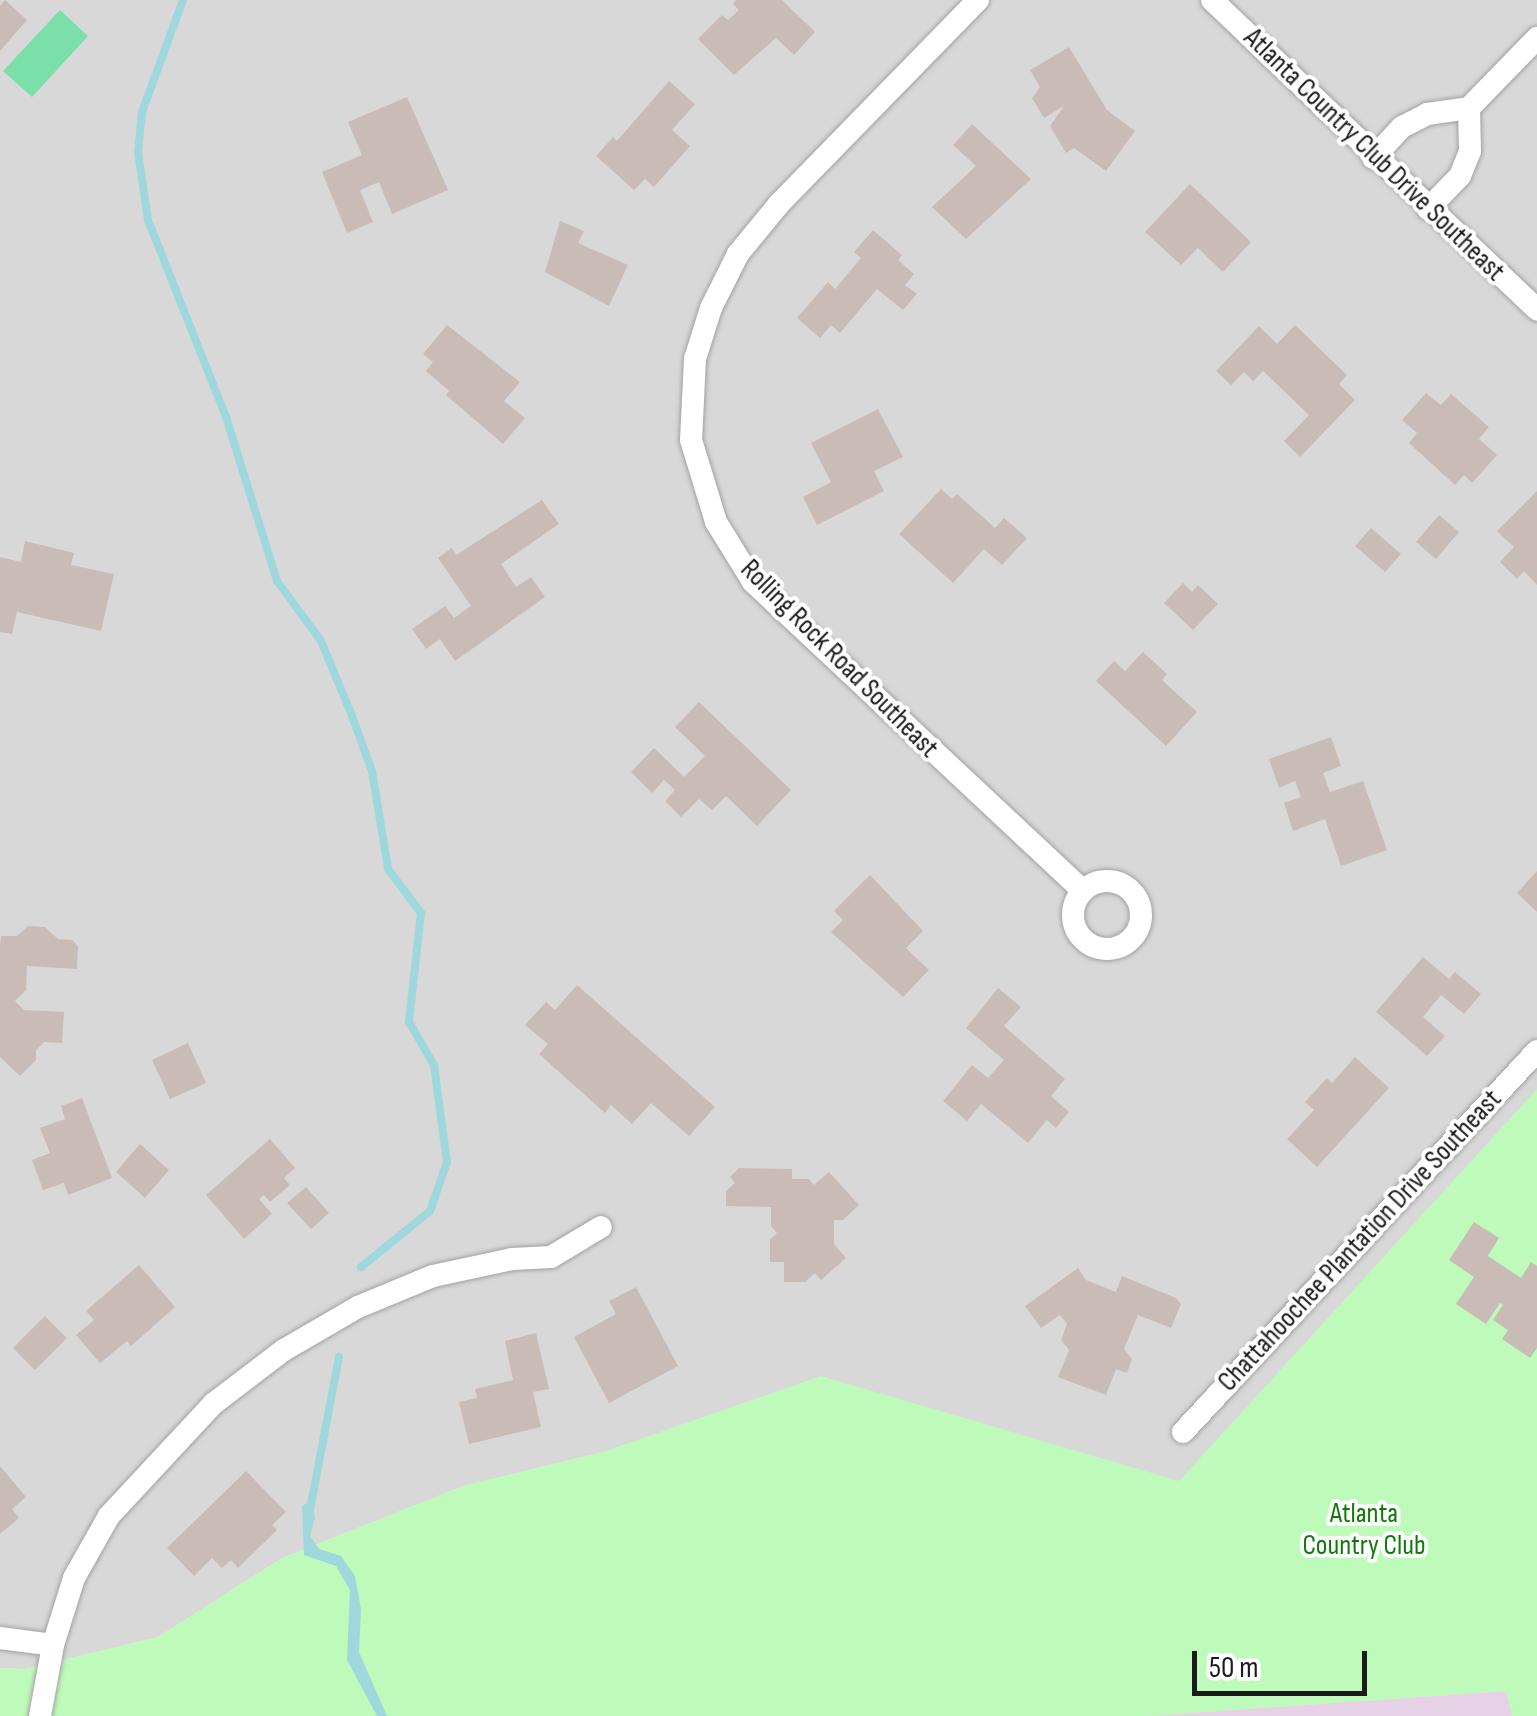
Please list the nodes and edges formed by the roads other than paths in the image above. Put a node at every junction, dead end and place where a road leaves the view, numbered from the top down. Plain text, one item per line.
1 (978, 0) edge
2 (1212, 0) edge
3 (1537, 38) edge
4 (1469, 108) junction
5 (1373, 158) junction
6 (1428, 208) junction
7 (1537, 310) edge
8 (1083, 892) dead end
9 (1537, 1051) edge
10 (600, 1228) dead end
11 (1183, 1432) dead end
12 (0, 1638) edge
13 (52, 1645) junction
14 (40, 1716) edge

1 - 8 street, Rolling Rock Road Southeast
2 - 5 street, Atlanta Country Club Drive Southeast
3 - 4 street
4 - 5 street
4 - 6 street
5 - 6 street, Atlanta Country Club Drive Southeast
6 - 7 street, Atlanta Country Club Drive Southeast
9 - 11 street, Chattahoochee Plantation Drive Southeast
10 - 13 street
12 - 13 street
13 - 14 street

